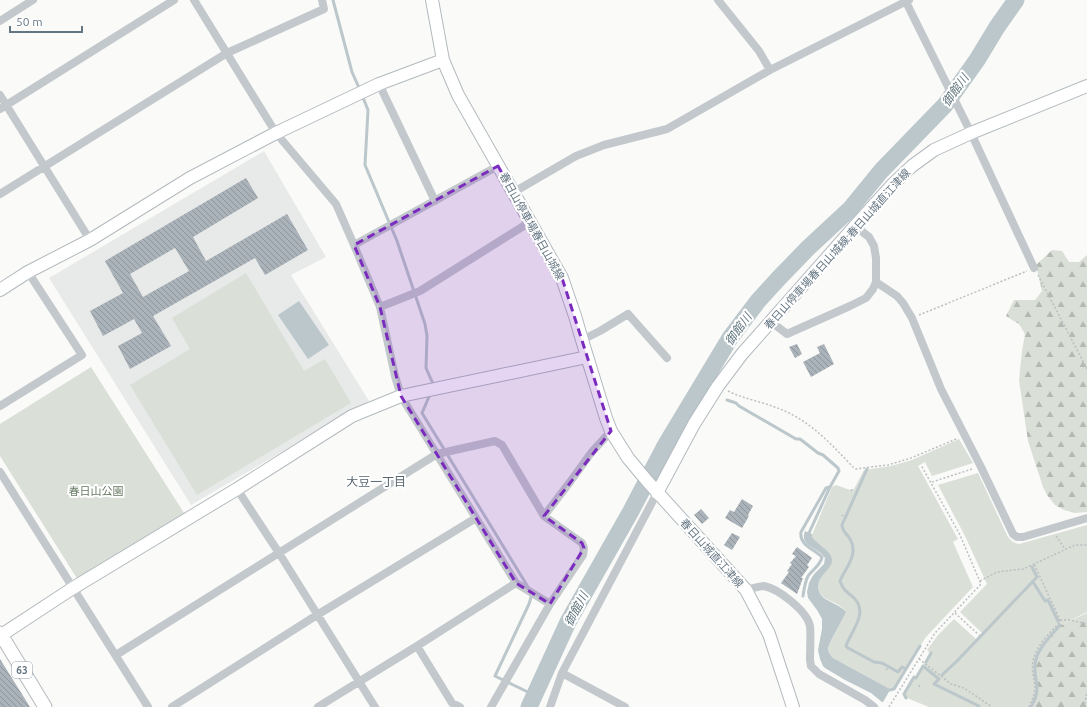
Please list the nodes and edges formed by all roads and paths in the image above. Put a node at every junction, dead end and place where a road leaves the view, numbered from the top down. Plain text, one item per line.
1 (33, 0) edge
2 (174, 0) edge
3 (194, 0) edge
4 (322, 0) edge
5 (432, 0) edge
6 (718, 0) edge
7 (907, 1) edge
8 (0, 21) edge
9 (227, 53) junction
10 (443, 60) junction
11 (770, 70) junction
12 (378, 84) junction
13 (1087, 86) edge
14 (0, 95) edge
15 (3, 107) edge
16 (276, 133) junction
17 (971, 133) junction
18 (44, 166) junction
19 (498, 166) junction
20 (514, 192) junction
21 (0, 194) edge
22 (436, 201) junction
23 (530, 222) junction
24 (855, 226) junction
25 (90, 240) junction
26 (354, 245) junction
27 (1034, 268) junction
28 (28, 272) junction
29 (876, 282) junction
30 (0, 290) edge
31 (380, 307) junction
32 (912, 318) junction
33 (770, 321) junction
34 (582, 340) junction
35 (587, 357) junction
36 (667, 358) dead end
37 (1087, 369) edge
38 (718, 386) junction
39 (401, 396) junction
40 (0, 406) edge
41 (611, 431) junction
42 (965, 435) junction
43 (437, 454) junction
44 (921, 465) dead end
45 (982, 466) junction
46 (0, 472) edge
47 (931, 482) junction
48 (237, 489) junction
49 (657, 493) junction
50 (544, 516) junction
51 (476, 518) junction
52 (1087, 518) edge
53 (1051, 529) junction
54 (1087, 545) edge
55 (1065, 549) junction
56 (279, 553) junction
57 (1034, 564) junction
58 (980, 581) junction
59 (516, 583) junction
60 (73, 588) junction
61 (746, 590) junction
62 (550, 604) junction
63 (954, 612) junction
64 (317, 615) junction
65 (1060, 620) junction
66 (1087, 624) edge
67 (0, 634) edge
68 (979, 635) dead end
69 (417, 646) junction
70 (116, 656) junction
71 (919, 659) junction
72 (562, 673) junction
73 (359, 681) junction
74 (920, 684) dead end
75 (919, 687) dead end
76 (1087, 692) edge
77 (45, 707) edge
78 (148, 707) edge
79 (172, 707) edge
80 (318, 707) edge
81 (375, 707) edge
82 (460, 707) edge
83 (491, 707) edge
84 (550, 707) edge
85 (625, 707) edge
86 (793, 707) edge
87 (874, 707) edge
88 (889, 707) edge
89 (992, 707) edge
90 (1029, 707) edge
91 (1082, 707) edge

1 - 8 street
2 - 15 street
3 - 9 street
4 - 9 street
5 - 10 main road, 春日山停車場春日山城線
6 - 11 street
7 - 11 street
7 - 17 street
9 - 16 street
9 - 18 street
10 - 12 main road
10 - 19 main road, 春日山停車場春日山城線
11 - 20 street
12 - 16 main road
12 - 22 street
13 - 17 main road, 春日山停車場春日山城線;春日山城直江津線
14 - 15 street
15 - 18 street
16 - 25 main road
16 - 26 street
17 - 24 main road, 春日山停車場春日山城線;春日山城直江津線
17 - 27 street
18 - 21 street
18 - 25 street
19 - 20 main road, 春日山停車場春日山城線
19 - 22 street
20 - 23 main road, 春日山停車場春日山城線
22 - 26 street
23 - 31 street
23 - 34 main road, 春日山停車場春日山城線
24 - 29 street
24 - 33 main road, 春日山停車場春日山城線;春日山城直江津線
25 - 28 main road
26 - 31 street
27 - 32 path
27 - 37 path
28 - 30 main road
28 - 40 street
29 - 32 street
29 - 33 street
31 - 39 street
32 - 42 street
33 - 38 main road, 春日山停車場春日山城線;春日山城直江津線
34 - 35 main road, 春日山停車場春日山城線
34 - 36 street
35 - 39 main road
35 - 41 main road, 春日山停車場春日山城線
38 - 42 path
38 - 49 main road, 春日山停車場春日山城線;春日山城直江津線
39 - 43 street
39 - 48 main road
41 - 49 main road, 春日山停車場春日山城線
41 - 50 street
42 - 45 street
43 - 50 street
43 - 51 street
43 - 56 street
44 - 47 path
45 - 47 path
45 - 53 street
46 - 60 street
47 - 58 path
48 - 56 street
48 - 60 main road
49 - 61 main road, 春日山城直江津線
49 - 72 street
50 - 62 street
51 - 59 street
51 - 64 street
52 - 53 street
53 - 55 path
54 - 55 path
55 - 57 path
56 - 64 street
56 - 70 street
57 - 58 path
57 - 65 path
58 - 63 path
59 - 62 street
59 - 69 street
60 - 67 main road
60 - 70 street
61 - 86 main road, 春日山城直江津線
61 - 87 street
62 - 83 street
63 - 68 path
63 - 71 path
64 - 73 street
64 - 79 street
65 - 66 path
65 - 90 path
67 - 77 main road, 63
69 - 73 street
69 - 82 street
70 - 78 street
71 - 88 path
71 - 89 path
72 - 84 street
72 - 85 street
73 - 80 street
73 - 81 street
74 - 75 path
76 - 91 path

